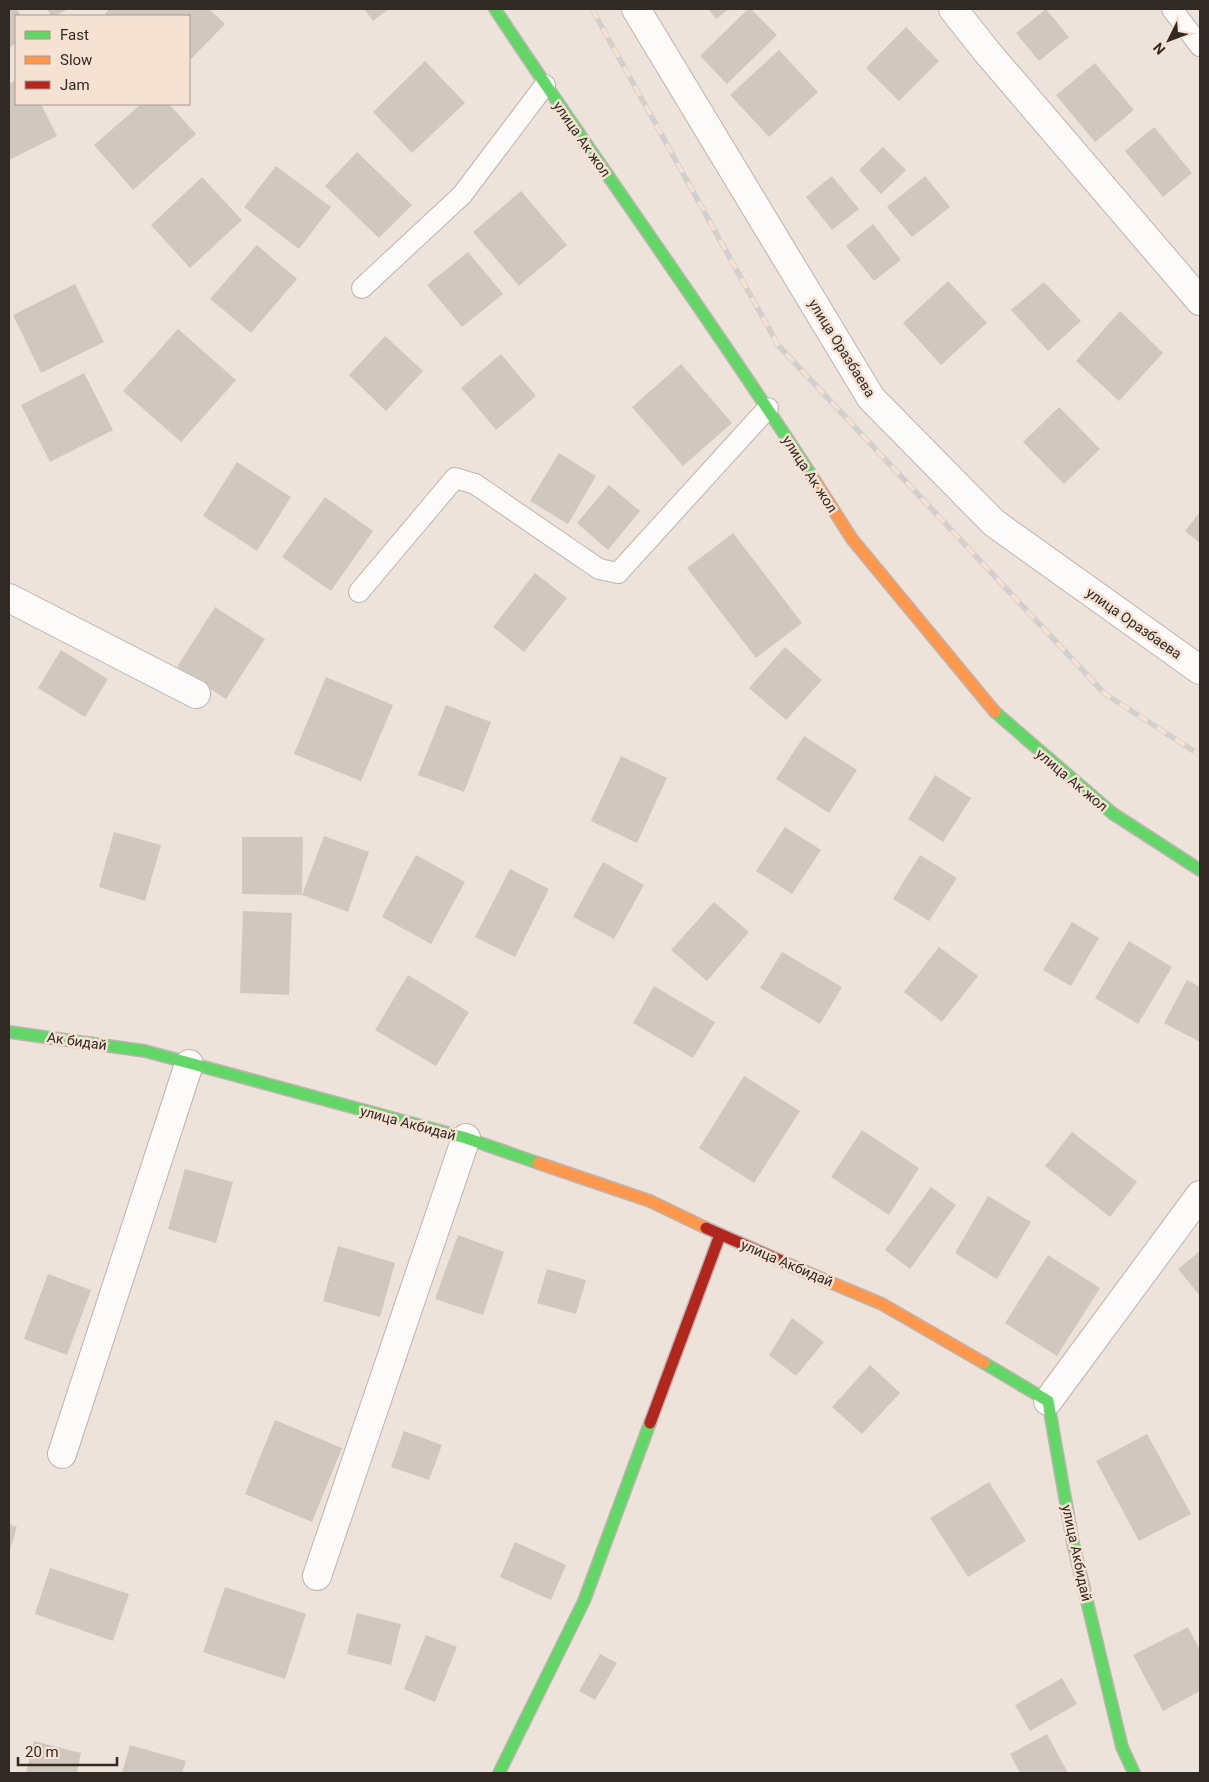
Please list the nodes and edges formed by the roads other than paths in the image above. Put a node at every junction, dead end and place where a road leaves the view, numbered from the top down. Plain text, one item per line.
1 (495, 9) edge
2 (636, 9) edge
3 (954, 9) edge
4 (1172, 9) edge
5 (1200, 46) edge
6 (545, 84) junction
7 (362, 288) dead end
8 (1200, 301) edge
9 (768, 408) junction
10 (360, 592) dead end
11 (9, 598) edge
12 (1200, 670) edge
13 (196, 694) dead end
14 (1200, 870) edge
15 (9, 1032) edge
16 (145, 1051) joint
17 (189, 1064) junction
18 (466, 1138) junction
19 (1200, 1195) edge
20 (720, 1234) junction
21 (1048, 1401) junction
22 (62, 1454) dead end
23 (317, 1576) dead end
24 (500, 1773) edge
25 (1134, 1773) edge

1 - 6 street, улица Ак жол
2 - 12 street, улица Оразбаева
3 - 8 street
4 - 5 lane
6 - 7 lane
6 - 9 street, улица Ак жол
9 - 10 lane
9 - 14 street, улица Ак жол
11 - 13 street
15 - 16 street, Ак бидай
16 - 17 street, улица Акбидай
17 - 18 street, улица Акбидай
17 - 22 street
18 - 20 street, улица Акбидай
18 - 23 street
19 - 21 street
20 - 21 street, улица Акбидай
20 - 24 street
21 - 25 street, улица Акбидай

